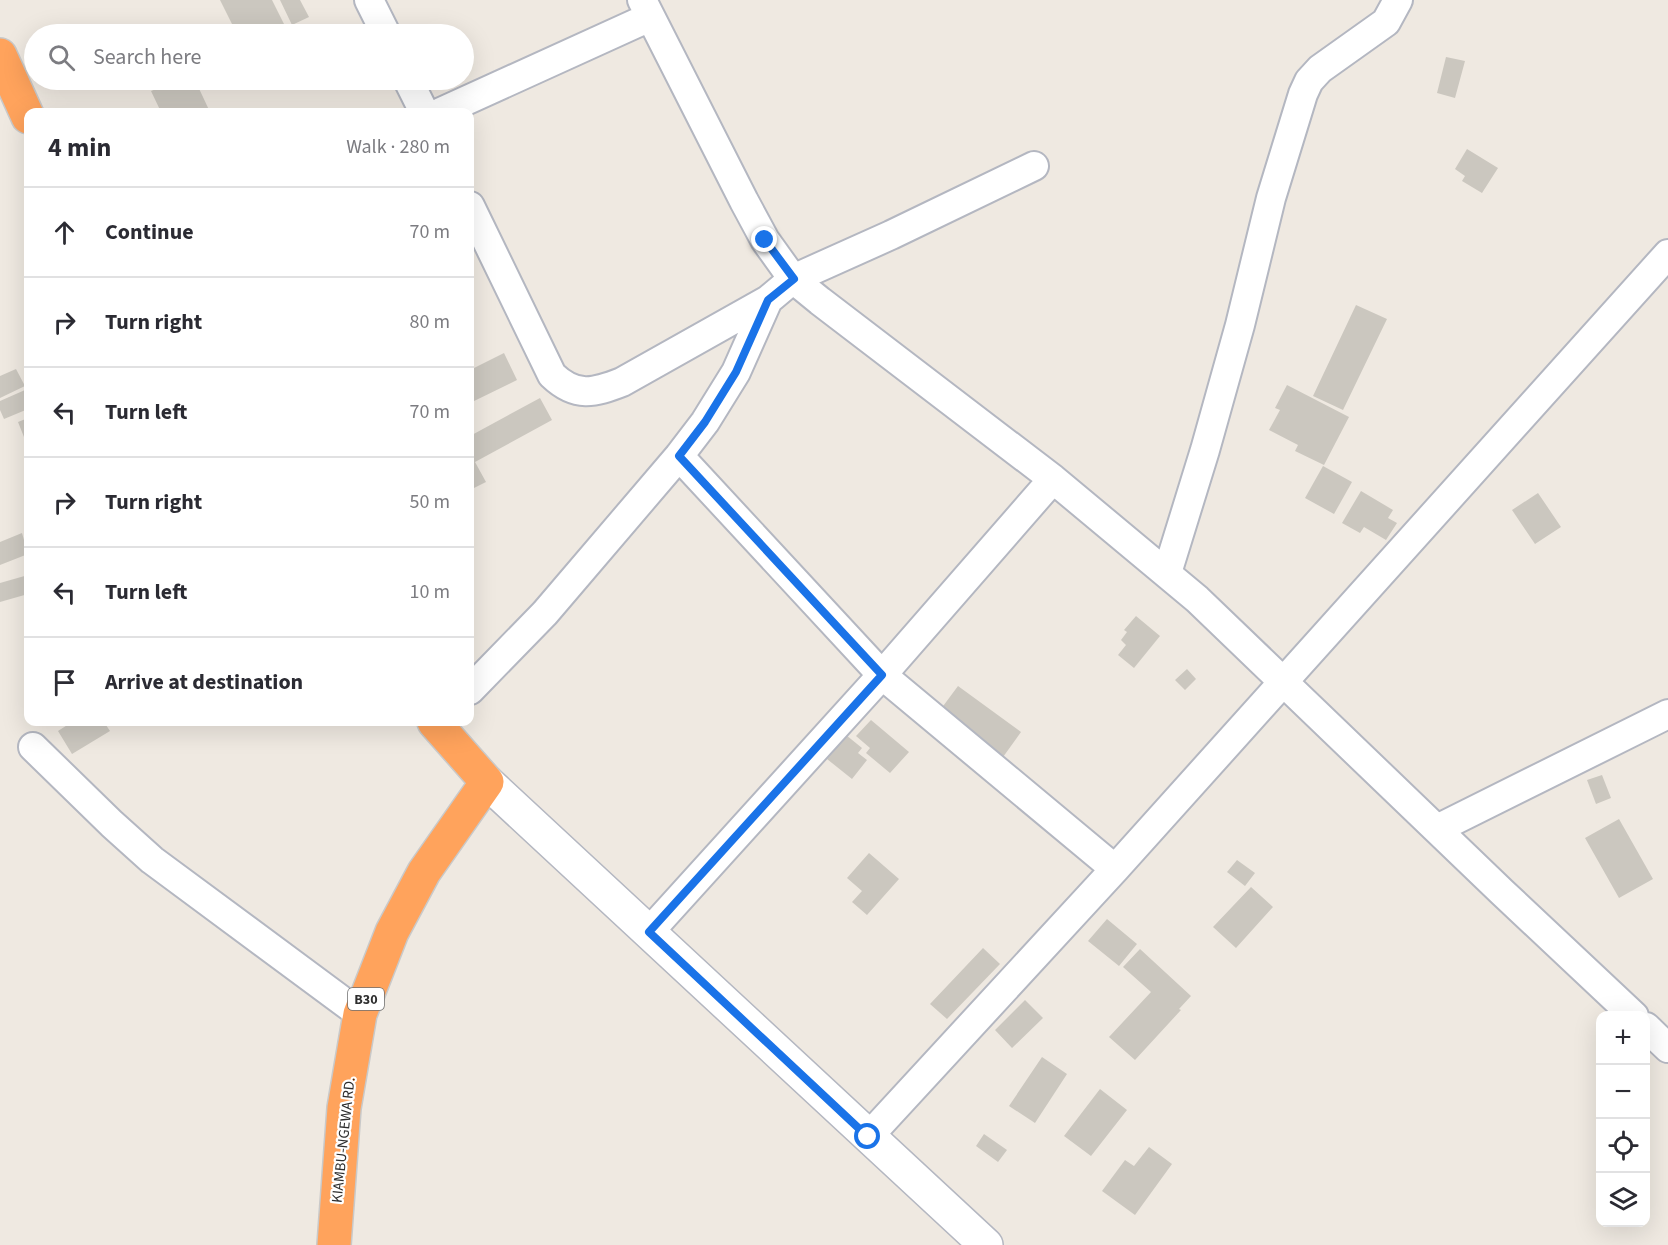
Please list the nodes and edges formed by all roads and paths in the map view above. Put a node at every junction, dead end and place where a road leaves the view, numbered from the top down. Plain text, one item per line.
1 (369, 0) edge
2 (1398, 0) edge
3 (646, 8) edge
4 (381, 24) edge
5 (0, 55) edge
6 (413, 90) edge
7 (24, 108) edge
8 (422, 108) edge
9 (449, 108) edge
10 (1034, 165) dead end
11 (474, 214) edge
12 (1668, 254) edge
13 (794, 279) junction
14 (768, 300) junction
15 (679, 456) junction
16 (1053, 479) junction
17 (1167, 573) junction
18 (882, 675) junction
19 (1283, 681) junction
20 (474, 686) edge
21 (1668, 714) edge
22 (439, 726) edge
23 (33, 747) dead end
24 (487, 782) junction
25 (1437, 829) junction
26 (1115, 870) junction
27 (649, 932) junction
28 (1629, 1011) edge
29 (360, 1014) junction
30 (1650, 1031) edge
31 (1668, 1048) edge
32 (868, 1137) junction
33 (334, 1245) edge
34 (986, 1245) edge

1 - 4 street
2 - 17 street
3 - 9 street
3 - 13 street
5 - 7 highway
6 - 8 street
10 - 13 street
11 - 14 street
12 - 19 street
13 - 14 street
13 - 16 street
14 - 15 street
15 - 18 street
15 - 20 street
16 - 17 street
16 - 18 street
17 - 19 street
18 - 26 street
18 - 27 street
19 - 25 street
19 - 26 street
21 - 25 street
22 - 24 highway
23 - 29 street
24 - 27 main road
24 - 29 highway, KIAMBU-NGEWA RD. / B30
25 - 28 street
26 - 32 street
27 - 32 main road
29 - 33 highway, KIAMBU-NGEWA RD. / B30
30 - 31 street
32 - 34 main road

